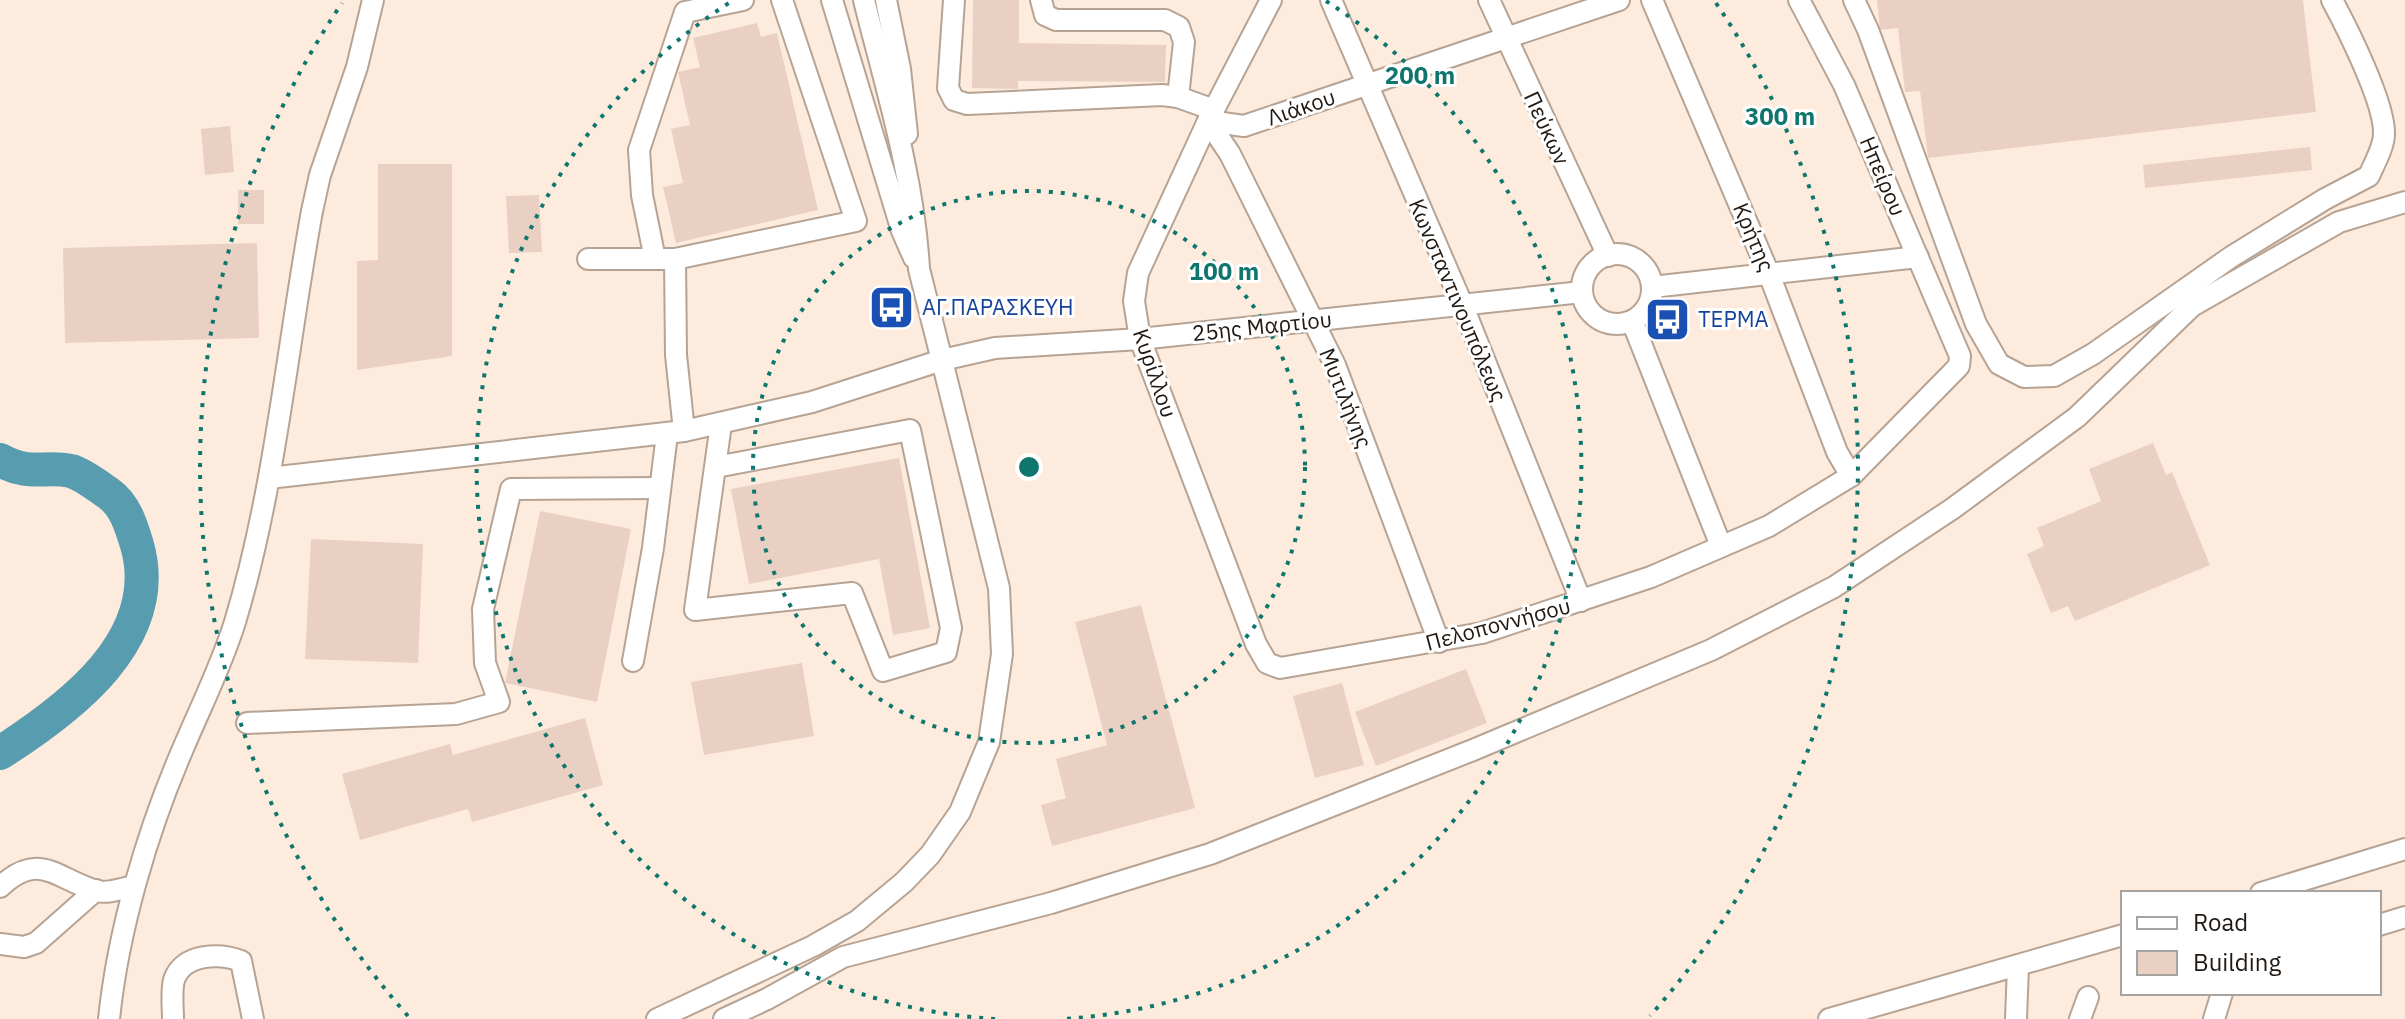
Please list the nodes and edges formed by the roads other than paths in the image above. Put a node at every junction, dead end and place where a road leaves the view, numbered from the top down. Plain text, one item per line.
1 (373, 0) edge
2 (743, 0) edge
3 (782, 0) edge
4 (832, 0) edge
5 (864, 0) edge
6 (886, 0) edge
7 (954, 0) edge
8 (1041, 0) edge
9 (1271, 0) edge
10 (1331, 0) edge
11 (1489, 0) edge
12 (1619, 0) edge
13 (1652, 0) edge
14 (1799, 0) edge
15 (1854, 0) edge
16 (2332, 0) edge
17 (1505, 40) junction
18 (1367, 84) junction
19 (1178, 97) junction
20 (1211, 116) junction
21 (909, 182) junction
22 (2405, 202) edge
23 (1608, 256) junction
24 (1918, 257) junction
25 (588, 259) dead end
26 (665, 259) junction
27 (919, 269) junction
28 (1769, 274) junction
29 (1652, 287) junction
30 (1582, 292) junction
31 (1462, 304) junction
32 (1313, 321) junction
33 (1632, 321) junction
34 (1140, 339) junction
35 (1960, 356) joint
36 (942, 360) junction
37 (721, 424) junction
38 (675, 432) junction
39 (716, 467) junction
40 (1851, 476) junction
41 (269, 478) junction
42 (660, 488) junction
43 (1721, 546) junction
44 (1581, 601) junction
45 (1439, 642) junction
46 (633, 661) dead end
47 (1267, 663) joint
48 (247, 723) dead end
49 (2405, 849) edge
50 (134, 886) junction
51 (0, 887) edge
52 (96, 890) junction
53 (2268, 891) edge
54 (2405, 917) edge
55 (2381, 924) edge
56 (2121, 936) edge
57 (0, 944) edge
58 (2018, 966) junction
59 (2221, 995) edge
60 (2088, 997) dead end
61 (669, 1016) edge
62 (109, 1019) edge
63 (173, 1019) edge
64 (253, 1019) edge
65 (724, 1019) edge
66 (1829, 1019) edge
67 (2016, 1019) edge
68 (2080, 1019) edge
69 (2214, 1019) edge

1 - 41 street
2 - 26 street
3 - 26 street
4 - 27 street
5 - 21 street
6 - 21 street
7 - 19 street
8 - 19 street
9 - 20 street, Κυρίλλου
10 - 18 street, Κωνσταντινουπόλεως
11 - 17 street, Πεύκων
12 - 17 street, Λιάκου
13 - 28 street, Κρήτης
14 - 24 street, Ηπείρου
15 - 16 street
17 - 18 street, Λιάκου
17 - 23 street, Πεύκων
18 - 20 street, Λιάκου
18 - 31 street, Κωνσταντινουπόλεως
19 - 20 street, Λιάκου
20 - 32 street, Μυτιλήνης
20 - 34 street, Κυρίλλου
21 - 27 street
22 - 65 street
23 - 29 street
23 - 30 street
24 - 28 street
24 - 35 street, Ηπείρου
25 - 26 street
26 - 38 street
27 - 36 street
28 - 29 street
28 - 40 street, Κρήτης
29 - 33 street
30 - 31 street, 25ης Μαρτίου
30 - 33 street
31 - 32 street, 25ης Μαρτίου
31 - 44 street, Κωνσταντινουπόλεως
32 - 34 street, 25ης Μαρτίου
32 - 45 street, Μυτιλήνης
33 - 43 street
34 - 36 street, 25ης Μαρτίου
34 - 47 street, Κυρίλλου
35 - 40 street, Πελοποννήσου
36 - 37 street, 25ης Μαρτίου
36 - 61 street
37 - 38 street, 25ης Μαρτίου
37 - 39 street
38 - 41 street, 25ης Μαρτίου
38 - 42 street
39 - 39 street
40 - 43 street, Πελοποννήσου
41 - 50 street
42 - 46 street
42 - 48 street
43 - 44 street, Πελοποννήσου
44 - 45 street, Πελοποννήσου
45 - 47 street, Πελοποννήσου
49 - 53 street
50 - 52 street
50 - 62 street
51 - 52 street
52 - 57 street
54 - 55 street
56 - 58 street
58 - 66 street
58 - 67 street
59 - 69 street
60 - 68 street
63 - 64 street

